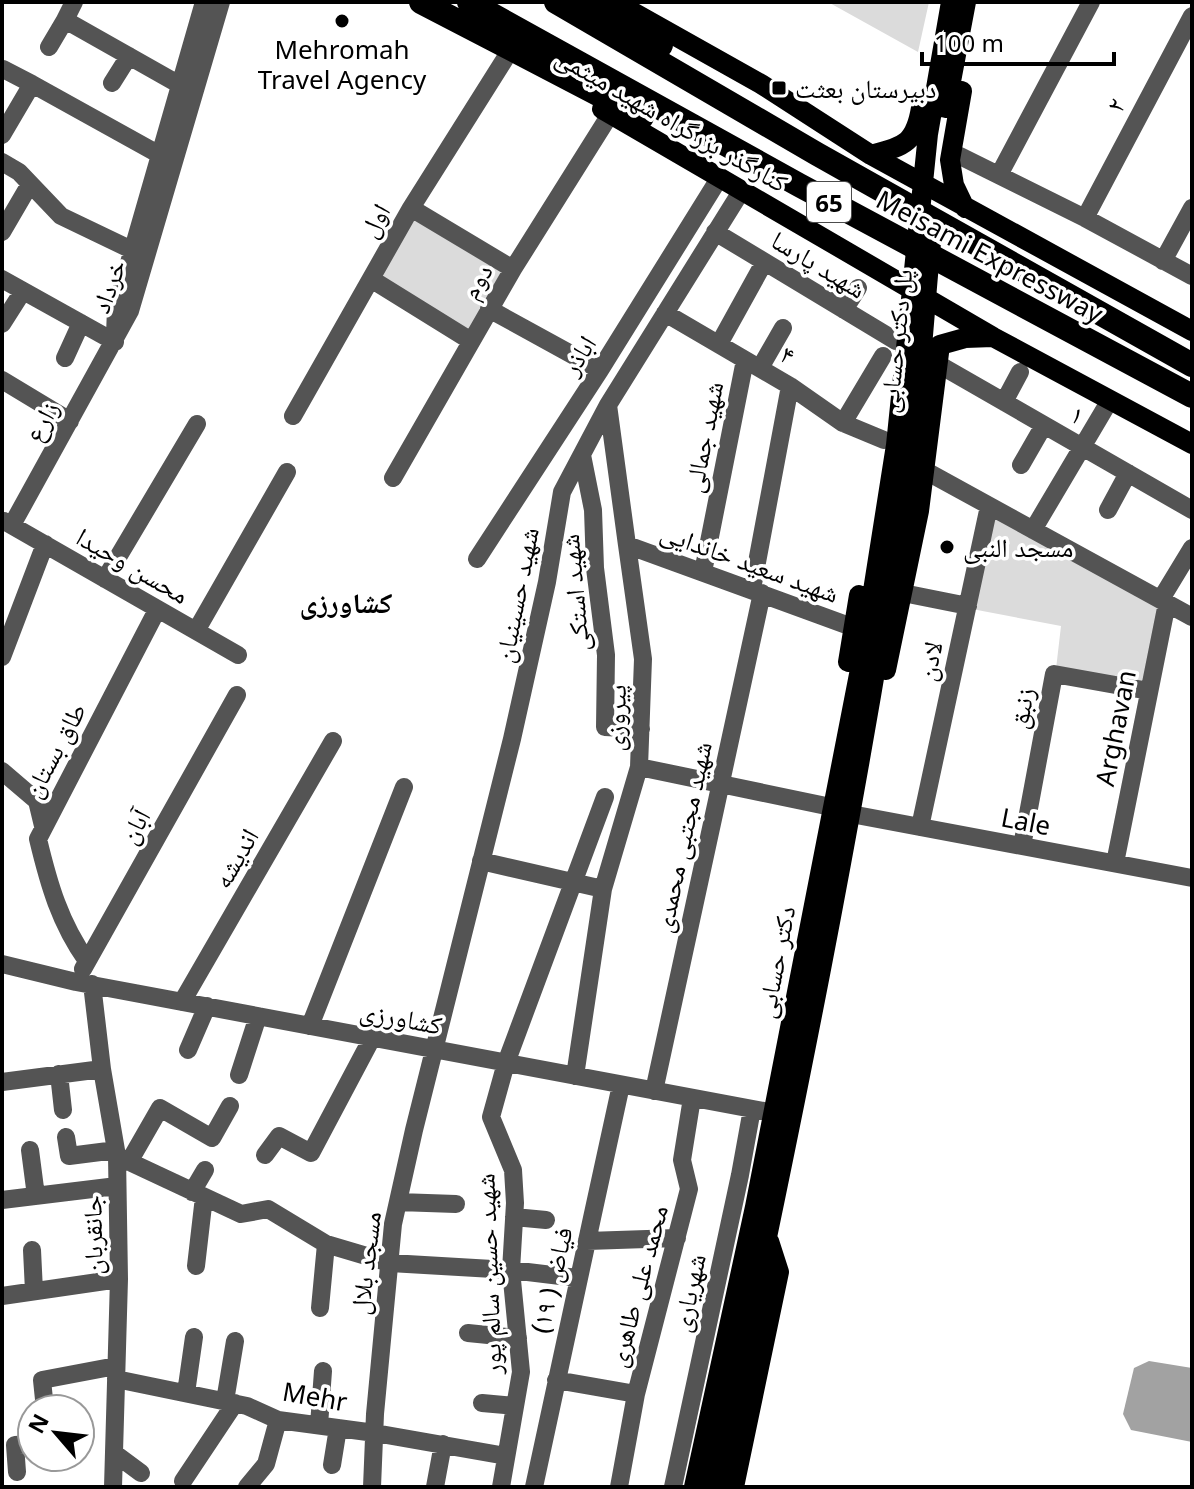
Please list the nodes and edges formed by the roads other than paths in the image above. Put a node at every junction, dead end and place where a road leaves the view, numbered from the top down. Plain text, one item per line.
1 (74, 2) edge
2 (204, 2) edge
3 (221, 2) edge
4 (420, 2) edge
5 (469, 2) edge
6 (556, 2) edge
7 (593, 2) edge
8 (615, 2) edge
9 (939, 2) edge
10 (951, 2) edge
11 (966, 2) edge
12 (980, 2) edge
13 (1084, 4) edge
14 (1192, 16) edge
15 (65, 20) junction
16 (49, 47) dead end
17 (508, 54) junction
18 (129, 56) junction
19 (3, 69) edge
20 (112, 83) dead end
21 (32, 84) junction
22 (180, 85) junction
23 (611, 113) junction
24 (917, 129) junction
25 (2, 135) edge
26 (957, 150) junction
27 (817, 154) junction
28 (160, 155) junction
29 (871, 155) junction
30 (2, 162) edge
31 (999, 175) junction
32 (720, 177) junction
33 (30, 184) junction
34 (799, 185) junction
35 (742, 190) junction
36 (411, 208) junction
37 (965, 208) junction
38 (1192, 208) edge
39 (1085, 218) junction
40 (2, 232) edge
41 (715, 232) junction
42 (132, 250) junction
43 (1163, 261) junction
44 (761, 268) dead end
45 (513, 269) junction
46 (1192, 276) edge
47 (893, 278) junction
48 (2, 279) edge
49 (371, 279) junction
50 (858, 288) dead end
51 (23, 291) junction
52 (489, 309) junction
53 (844, 310) junction
54 (665, 313) junction
55 (4, 315) edge
56 (81, 323) junction
57 (783, 328) dead end
58 (1192, 331) edge
59 (993, 337) junction
60 (471, 341) junction
61 (115, 342) junction
62 (892, 343) junction
63 (719, 344) junction
64 (939, 354) junction
65 (65, 358) dead end
66 (752, 364) junction
67 (1192, 365) edge
68 (600, 370) junction
69 (1020, 372) dead end
70 (2, 380) edge
71 (790, 386) junction
72 (1192, 396) edge
73 (1110, 400) junction
74 (1004, 402) junction
75 (608, 405) junction
76 (293, 416) dead end
77 (70, 421) junction
78 (843, 423) junction
79 (197, 424) dead end
80 (1044, 425) junction
81 (1192, 444) edge
82 (897, 445) junction
83 (1081, 446) junction
84 (582, 455) junction
85 (1021, 465) dead end
86 (924, 470) junction
87 (287, 472) dead end
88 (1128, 473) junction
89 (393, 478) dead end
90 (989, 506) junction
91 (1108, 510) dead end
92 (1192, 510) edge
93 (7, 522) edge
94 (1033, 530) junction
95 (45, 544) junction
96 (627, 545) junction
97 (1192, 548) edge
98 (477, 559) dead end
99 (703, 572) junction
100 (105, 579) junction
101 (757, 591) junction
102 (903, 593) junction
103 (1164, 601) junction
104 (968, 606) junction
105 (157, 610) junction
106 (1192, 617) edge
107 (852, 627) junction
108 (196, 631) junction
109 (642, 652) junction
110 (238, 655) dead end
111 (606, 655) junction
112 (2, 657) edge
113 (1149, 691) junction
114 (237, 695) dead end
115 (641, 729) junction
116 (333, 741) dead end
117 (639, 767) junction
118 (2, 771) edge
119 (720, 784) junction
120 (404, 787) dead end
121 (605, 797) dead end
122 (831, 807) junction
123 (851, 814) junction
124 (43, 826) junction
125 (920, 827) junction
126 (1022, 846) junction
127 (481, 861) junction
128 (1115, 863) junction
129 (1192, 878) edge
130 (573, 883) junction
131 (603, 889) junction
132 (87, 961) junction
133 (2, 964) edge
134 (84, 983) junction
135 (182, 1002) junction
136 (207, 1006) junction
137 (258, 1016) junction
138 (310, 1026) junction
139 (372, 1038) junction
140 (188, 1050) dead end
141 (436, 1050) junction
142 (506, 1063) junction
143 (102, 1069) junction
144 (59, 1074) junction
145 (239, 1075) dead end
146 (575, 1076) junction
147 (2, 1082) edge
148 (621, 1085) junction
149 (654, 1091) junction
150 (692, 1098) junction
151 (230, 1106) dead end
152 (63, 1110) dead end
153 (772, 1113) junction
154 (66, 1137) dead end
155 (30, 1150) dead end
156 (265, 1155) dead end
157 (120, 1156) junction
158 (205, 1170) dead end
159 (117, 1186) junction
160 (198, 1195) junction
161 (36, 1196) junction
162 (2, 1200) edge
163 (398, 1202) junction
164 (456, 1204) dead end
165 (514, 1217) junction
166 (546, 1220) dead end
167 (768, 1236) junction
168 (677, 1238) junction
169 (587, 1241) junction
170 (326, 1244) junction
171 (32, 1250) dead end
172 (390, 1263) junction
173 (196, 1266) dead end
174 (511, 1270) junction
175 (577, 1278) junction
176 (119, 1279) junction
177 (34, 1291) junction
178 (2, 1296) edge
179 (320, 1308) dead end
180 (468, 1333) dead end
181 (194, 1337) dead end
182 (518, 1338) junction
183 (235, 1341) dead end
184 (323, 1371) dead end
185 (116, 1373) junction
186 (556, 1380) junction
187 (43, 1393) edge
188 (186, 1393) junction
189 (636, 1394) junction
190 (230, 1402) junction
191 (482, 1403) dead end
192 (515, 1406) junction
193 (278, 1420) junction
194 (328, 1426) junction
195 (375, 1433) junction
196 (443, 1444) junction
197 (114, 1453) junction
198 (506, 1456) junction
199 (332, 1465) dead end
200 (141, 1473) dead end
201 (183, 1481) dead end
202 (113, 1487) edge
203 (247, 1487) edge
204 (372, 1487) edge
205 (435, 1487) edge
206 (501, 1487) edge
207 (534, 1487) edge
208 (619, 1487) edge
209 (673, 1487) edge
210 (694, 1487) edge
211 (714, 1487) edge
212 (734, 1487) edge

1 - 15 street
2 - 22 street, خرداد
3 - 61 street, خرداد
4 - 17 main road, کنارگذر بزرگراه شهید میثمی
4 - 34 highway
5 - 34 highway, Meisami Expressway / 65
6 - 27 highway, Meisami Expressway / 65
7 - 27 highway
8 - 29 main road
9 - 24 main road
10 - 82 main road, پل دکتر حسابی
11 - 82 main road, پل دکتر حسابی
12 - 26 main road
13 - 31 street
14 - 39 street, ۲
15 - 16 street
15 - 18 street
17 - 23 main road, کنارگذر بزرگراه شهید میثمی
17 - 36 street, اول
18 - 20 street
18 - 22 street
19 - 21 street
21 - 25 street
21 - 28 street
22 - 28 street, خرداد
23 - 32 main road, کنارگذر بزرگراه شهید میثمی
23 - 45 street, دوم
24 - 26 main road
24 - 29 main road
26 - 31 street
26 - 37 main road
27 - 67 highway, Meisami Expressway / 65
28 - 42 street, خرداد
29 - 37 main road
30 - 33 street
31 - 39 street
32 - 35 main road, کنارگذر بزرگراه شهید میثمی
32 - 68 street, اباذر
33 - 40 street
33 - 42 street
34 - 72 highway, Meisami Expressway / 65
35 - 41 street, شهید حسینیان
35 - 47 main road, کنارگذر بزرگراه شهید میثمی
36 - 45 street
36 - 49 street, اول
37 - 58 main road
38 - 43 street
39 - 43 street
41 - 53 street, شهید پارسا
41 - 54 street, شهید حسینیان
42 - 61 street, خرداد
43 - 46 street
44 - 63 street
45 - 52 street, دوم
47 - 59 main road, کنارگذر بزرگراه شهید میثمی
47 - 62 main road
48 - 51 street
49 - 60 street
49 - 76 street, اول
50 - 53 street
51 - 55 street
51 - 56 street
52 - 60 street, دوم
52 - 68 street
53 - 62 street, شهید پارسا
54 - 63 street, ۴
54 - 75 street, شهید حسینیان
56 - 61 street
56 - 65 street
57 - 66 street, شهید جمالی
59 - 64 main road
59 - 73 main road, کنارگذر بزرگراه شهید میثمی
60 - 89 street, دوم
61 - 77 street, زارع
62 - 64 main road
62 - 78 street
62 - 82 main road
63 - 66 street, ۴
64 - 74 street, ۱
64 - 86 main road
66 - 71 street, ۴
66 - 99 street, شهید جمالی
68 - 98 street, اباذر
69 - 74 street
70 - 77 street
71 - 78 street, ۴
71 - 101 street, شهید مجتبی محمدی
73 - 81 main road, کنارگذر بزرگراه شهید میثمی
73 - 83 street
74 - 80 street, ۱
75 - 84 street, شهید حسینیان
75 - 96 street, شهید سعید خاندایی
77 - 93 street, زارع
78 - 82 street, ۴
79 - 100 street
80 - 83 street, ۱
80 - 85 street
82 - 107 main road
82 - 122 main road, دکتر حسابی
82 - 123 main road, دکتر حسابی
83 - 88 street, ۱
83 - 94 street
84 - 111 street, شهید استکی
84 - 127 street, شهید حسینیان
86 - 90 street
86 - 102 main road
87 - 108 street
88 - 91 street
88 - 92 street, ۱
90 - 94 street
90 - 104 street, لادن
93 - 95 street, محسن وحیدا
94 - 103 street
95 - 100 street, محسن وحیدا
95 - 112 street
96 - 99 street, شهید سعید خاندایی
96 - 109 street, پیروزی
97 - 103 street, Arghavan
99 - 101 street, شهید سعید خاندایی
100 - 105 street, محسن وحیدا
101 - 107 street, شهید سعید خاندایی
101 - 119 street, شهید مجتبی محمدی
102 - 104 street
102 - 123 main road
103 - 106 street
103 - 113 street, Arghavan
104 - 125 street, لادن
105 - 108 street, محسن وحیدا
105 - 124 street, طاق بستان
107 - 122 main road
108 - 110 street, محسن وحیدا
109 - 111 street
109 - 115 street, پیروزی
111 - 115 street, شهید استکی
113 - 126 street, زنبق
113 - 128 street, Arghavan
114 - 132 street, آبان
115 - 117 street, پیروزی
116 - 135 street, اندیشه
117 - 119 street
117 - 131 street, پیروزی
118 - 124 street
119 - 122 street
119 - 149 street, شهید مجتبی محمدی
120 - 138 street
121 - 130 street
122 - 153 main road, دکتر حسابی
123 - 125 street, Lale
123 - 153 main road, دکتر حسابی
124 - 132 street, طاق بستان
125 - 126 street, Lale
126 - 128 street, Lale
127 - 130 street
127 - 141 street, شهید حسینیان
128 - 129 street, Lale
130 - 131 street
130 - 142 street
131 - 146 street, پیروزی
132 - 134 street, آبان
133 - 134 street, کشاورزی
134 - 135 street, کشاورزی
134 - 143 street, جانقربان
135 - 136 street, کشاورزی
136 - 137 street, کشاورزی
136 - 140 street
137 - 138 street, کشاورزی
137 - 145 street
138 - 139 street, کشاورزی
139 - 141 street, کشاورزی
139 - 156 street
141 - 142 street, کشاورزی
141 - 163 street, مسجد بلال
142 - 146 street, کشاورزی
142 - 165 street, شهید حسین سالم پور
143 - 144 street
143 - 157 street, جانقربان
144 - 147 street
144 - 152 street
146 - 148 street, کشاورزی
148 - 149 street, کشاورزی
148 - 169 street, فیاض ( ۱۹)
149 - 150 street, کشاورزی
150 - 153 street, کشاورزی
150 - 168 street, محمد علی طاهری
151 - 157 street
153 - 167 main road, دکتر حسابی
153 - 209 street, شهریاری
153 - 210 main road, دکتر حسابی
154 - 157 street
155 - 161 street
157 - 159 street, جانقربان
157 - 160 street
158 - 160 street
159 - 161 street
159 - 176 street, جانقربان
160 - 170 street
160 - 173 street
161 - 162 street
163 - 164 street
163 - 172 street, مسجد بلال
165 - 166 street
165 - 174 street, شهید حسین سالم پور
167 - 211 main road, دکتر حسابی
167 - 212 main road
168 - 169 street
168 - 189 street, محمد علی طاهری
169 - 175 street, فیاض ( ۱۹)
170 - 172 street
170 - 179 street
171 - 177 street
172 - 174 street
172 - 195 street, مسجد بلال
174 - 175 street
174 - 182 street, شهید حسین سالم پور
175 - 186 street, فیاض ( ۱۹)
176 - 177 street
176 - 185 street, جانقربان
177 - 178 street
180 - 182 street
181 - 188 street
182 - 192 street, شهید حسین سالم پور
183 - 190 street
184 - 194 street
185 - 187 street
185 - 188 street, Mehr
185 - 197 street, جانقربان
186 - 189 street
186 - 207 street, فیاض ( ۱۹)
188 - 190 street, Mehr
189 - 208 street, محمد علی طاهری
190 - 193 street, Mehr
190 - 201 street
191 - 192 street
192 - 198 street, شهید حسین سالم پور
193 - 194 street, Mehr
193 - 203 street
194 - 195 street, Mehr
194 - 199 street
195 - 196 street, Mehr
195 - 204 street, مسجد بلال
196 - 198 street, Mehr
196 - 205 street
197 - 200 street
197 - 202 street, جانقربان
198 - 206 street, شهید حسین سالم پور

